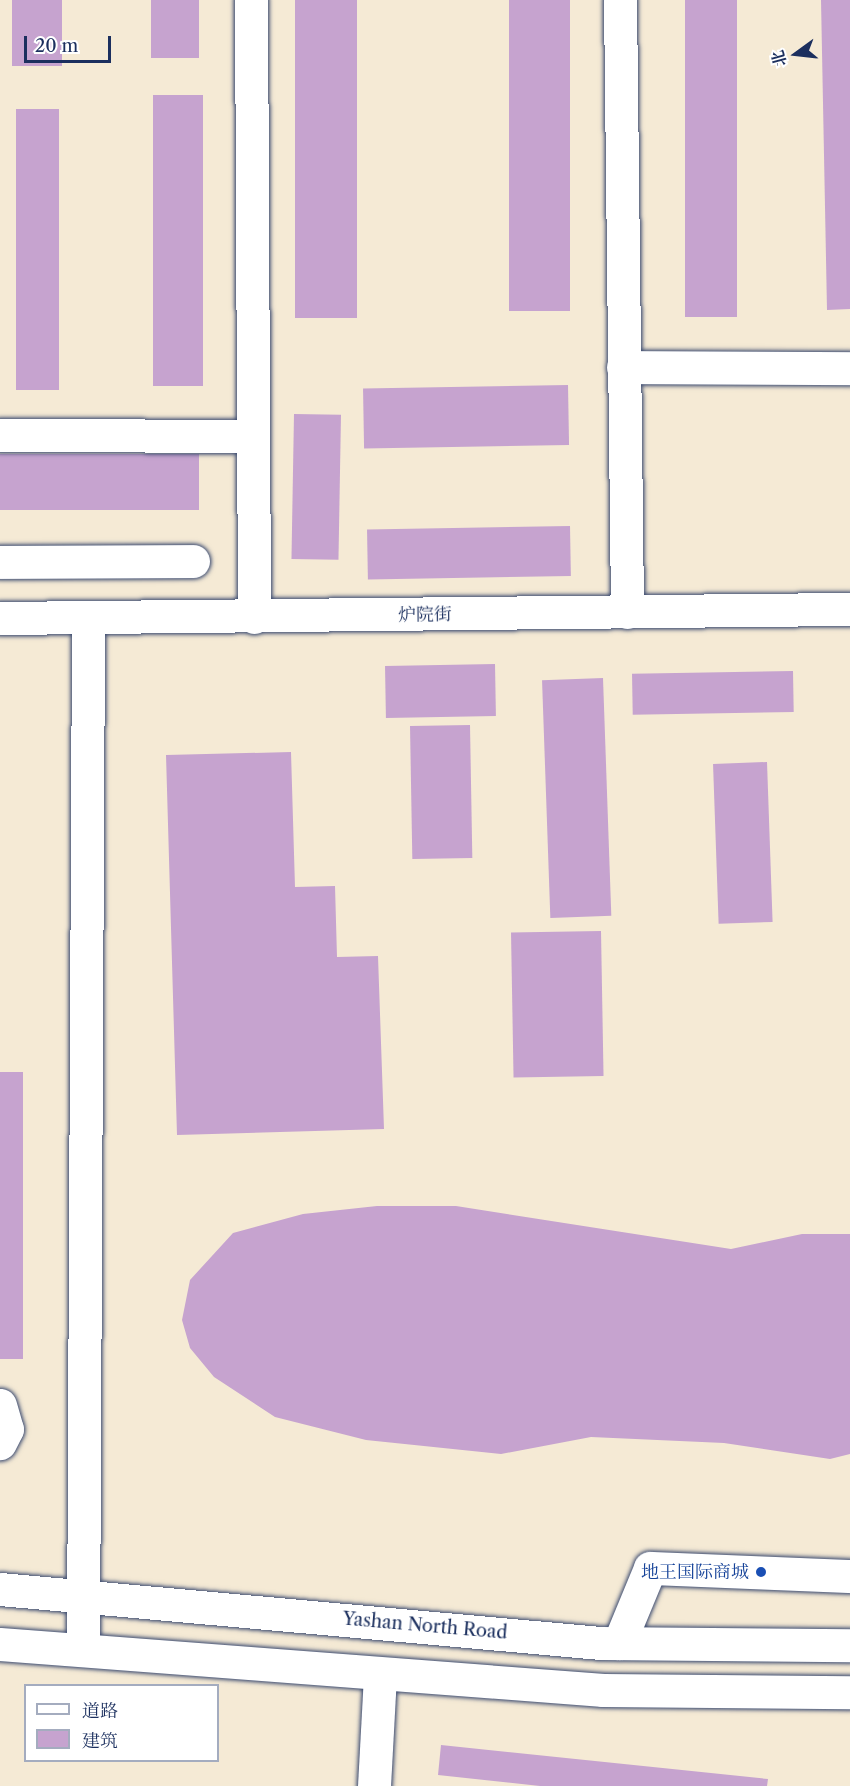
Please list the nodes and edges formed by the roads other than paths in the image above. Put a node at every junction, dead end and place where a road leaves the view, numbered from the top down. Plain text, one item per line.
1 (250, 0) edge
2 (620, 0) edge
3 (622, 367) junction
4 (850, 368) edge
5 (0, 435) edge
6 (253, 436) junction
7 (193, 561) dead end
8 (0, 562) edge
9 (850, 609) edge
10 (627, 612) junction
11 (254, 617) junction
12 (0, 618) edge
13 (88, 618) junction
14 (0, 1405) edge
15 (0, 1443) edge
16 (850, 1576) edge
17 (0, 1589) edge
18 (84, 1596) junction
19 (620, 1643) junction
20 (0, 1644) edge
21 (850, 1645) edge
22 (83, 1650) junction
23 (380, 1674) junction
24 (850, 1692) edge
25 (374, 1786) edge

1 - 6 street
2 - 3 street
3 - 4 street
3 - 10 street
5 - 6 street
6 - 11 street
7 - 8 street
9 - 10 street, 炉院街
10 - 11 street, 炉院街
11 - 13 street, 炉院街
12 - 13 street, 炉院街
13 - 18 street
14 - 15 street
16 - 19 street
17 - 18 street, Yashan North Road
18 - 19 street, Yashan North Road
18 - 22 street
19 - 21 street, Yashan North Road
20 - 22 street
22 - 23 street
23 - 24 street
23 - 25 street

